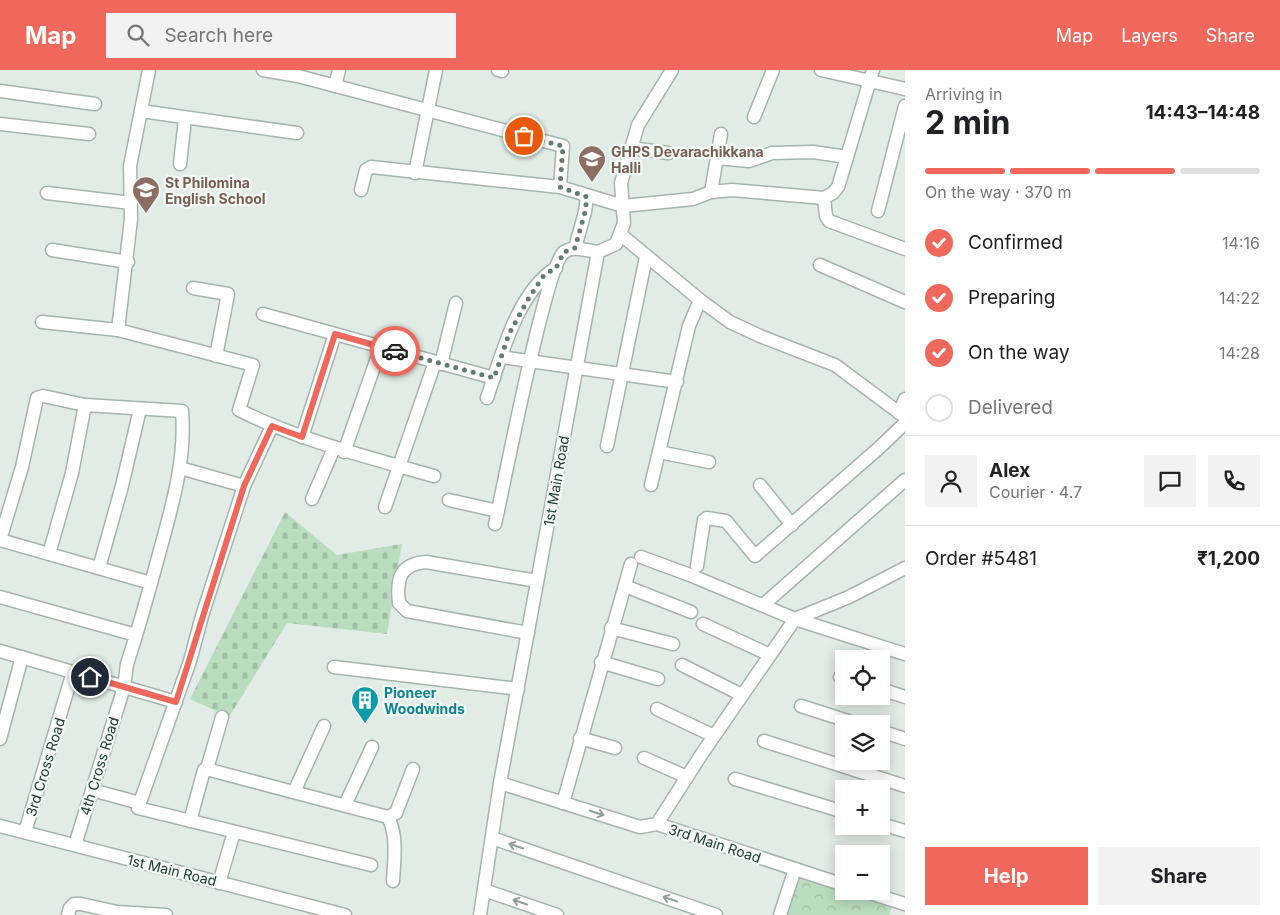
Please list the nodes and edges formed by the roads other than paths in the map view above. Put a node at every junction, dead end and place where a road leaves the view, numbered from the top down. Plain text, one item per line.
1 (149, 70) edge
2 (264, 70) edge
3 (338, 70) edge
4 (436, 70) edge
5 (672, 70) edge
6 (773, 70) edge
7 (821, 70) edge
8 (872, 76) edge
9 (335, 86) junction
10 (905, 89) edge
11 (0, 91) edge
12 (95, 104) dead end
13 (905, 106) edge
14 (428, 110) junction
15 (141, 111) junction
16 (754, 117) dead end
17 (185, 119) junction
18 (0, 124) edge
19 (297, 133) dead end
20 (89, 134) dead end
21 (721, 134) dead end
22 (631, 148) junction
23 (668, 152) dead end
24 (847, 157) junction
25 (717, 158) junction
26 (180, 164) dead end
27 (415, 173) junction
28 (560, 187) junction
29 (361, 190) dead end
30 (711, 192) junction
31 (47, 193) dead end
32 (587, 197) junction
33 (824, 198) junction
34 (131, 203) junction
35 (623, 206) junction
36 (878, 211) dead end
37 (620, 234) junction
38 (575, 248) junction
39 (905, 248) edge
40 (52, 250) dead end
41 (598, 252) junction
42 (646, 257) junction
43 (128, 262) junction
44 (820, 264) dead end
45 (556, 268) junction
46 (193, 288) dead end
47 (700, 300) junction
48 (905, 302) edge
49 (456, 304) dead end
50 (263, 314) dead end
51 (42, 322) dead end
52 (118, 330) junction
53 (335, 334) junction
54 (381, 347) junction
55 (216, 356) junction
56 (501, 356) junction
57 (531, 360) junction
58 (438, 363) junction
59 (576, 367) junction
60 (622, 373) junction
61 (494, 378) junction
62 (677, 382) junction
63 (487, 398) dead end
64 (905, 399) edge
65 (85, 405) junction
66 (140, 408) junction
67 (903, 418) edge
68 (272, 426) junction
69 (302, 437) junction
70 (607, 446) dead end
71 (339, 450) junction
72 (659, 452) junction
73 (709, 462) dead end
74 (401, 466) junction
75 (180, 468) junction
76 (434, 476) dead end
77 (905, 480) edge
78 (651, 485) dead end
79 (760, 485) dead end
80 (244, 486) junction
81 (312, 499) dead end
82 (449, 500) dead end
83 (386, 506) dead end
84 (498, 511) junction
85 (495, 524) dead end
86 (792, 525) junction
87 (0, 540) edge
88 (49, 554) junction
89 (697, 566) dead end
90 (99, 568) junction
91 (905, 568) edge
92 (537, 581) junction
93 (151, 583) junction
94 (625, 586) junction
95 (0, 597) edge
96 (763, 605) junction
97 (691, 612) dead end
98 (795, 620) junction
99 (703, 624) dead end
100 (611, 628) junction
101 (528, 633) junction
102 (136, 635) junction
103 (673, 644) dead end
104 (0, 651) edge
105 (905, 654) edge
106 (770, 655) junction
107 (22, 658) junction
108 (601, 662) junction
109 (682, 665) dead end
110 (334, 667) dead end
111 (73, 672) junction
112 (658, 679) dead end
113 (124, 687) junction
114 (518, 689) junction
115 (890, 692) edge
116 (742, 696) junction
117 (905, 697) edge
118 (176, 702) junction
119 (801, 706) dead end
120 (657, 709) dead end
121 (222, 717) dead end
122 (835, 717) edge
123 (324, 726) dead end
124 (890, 734) edge
125 (714, 736) junction
126 (580, 738) junction
127 (0, 739) edge
128 (905, 739) edge
129 (764, 741) dead end
130 (372, 747) dead end
131 (615, 748) dead end
132 (644, 758) dead end
133 (207, 769) junction
134 (413, 769) dead end
135 (687, 777) junction
136 (736, 779) dead end
137 (500, 783) junction
138 (905, 786) edge
139 (92, 790) junction
140 (294, 792) junction
141 (563, 802) junction
142 (140, 803) junction
143 (346, 805) junction
144 (835, 809) edge
145 (388, 817) junction
146 (190, 821) junction
147 (657, 824) junction
148 (0, 826) edge
149 (890, 827) edge
150 (905, 831) edge
151 (25, 832) junction
152 (234, 832) junction
153 (492, 838) junction
154 (74, 845) junction
155 (371, 865) dead end
156 (794, 869) junction
157 (393, 881) dead end
158 (835, 882) edge
159 (219, 883) junction
160 (484, 890) junction
161 (890, 899) edge
162 (905, 904) edge
163 (117, 914) edge
164 (68, 915) edge
165 (161, 915) edge
166 (166, 915) edge
167 (345, 915) edge
168 (480, 915) edge
169 (557, 915) edge
170 (716, 915) edge
171 (780, 915) edge

1 - 15 street
2 - 9 street
3 - 9 street
4 - 14 street
5 - 22 street
6 - 16 street
7 - 8 street
8 - 10 street
8 - 24 street
9 - 14 street
11 - 12 street
13 - 36 street
14 - 27 street
14 - 28 street
15 - 17 street
15 - 34 street
17 - 19 street
17 - 26 street
18 - 20 street
21 - 25 street
22 - 23 street
22 - 35 street
24 - 25 street
24 - 33 street
25 - 30 street
27 - 28 street
27 - 29 street
28 - 32 street
30 - 33 street
30 - 35 street
31 - 34 street
32 - 35 street
32 - 38 street
33 - 39 street
34 - 43 street
35 - 37 street
37 - 41 street
37 - 42 street
38 - 41 street
38 - 45 street
40 - 43 street
41 - 59 street, 1st Main Road
42 - 47 street
42 - 60 street
43 - 52 street
44 - 48 street
45 - 56 street
45 - 57 street
46 - 55 street
47 - 62 street
47 - 67 street
49 - 58 street
50 - 53 street
51 - 52 street
52 - 55 street
53 - 54 street
53 - 69 street
54 - 58 street
54 - 71 street
55 - 68 street
56 - 57 street
56 - 61 street
57 - 59 street
57 - 84 street
58 - 61 street
58 - 74 street
59 - 60 street
59 - 92 street, 1st Main Road
60 - 62 street
60 - 70 street
61 - 63 street
62 - 72 street
64 - 67 street
65 - 66 street
65 - 87 street
65 - 88 street
66 - 75 street, 4th Cross Road
66 - 90 street
67 - 86 street
68 - 69 street
68 - 80 street
69 - 71 street
71 - 74 street
71 - 81 street
72 - 73 street
72 - 78 street
74 - 76 street
74 - 83 street
75 - 80 street
75 - 93 street, 4th Cross Road
77 - 96 street
79 - 86 street
80 - 118 street
82 - 84 street
84 - 85 street
86 - 89 street
87 - 88 street
88 - 90 street
90 - 93 street
91 - 98 street
92 - 101 street, 1st Main Road
92 - 101 street
93 - 102 street, 4th Cross Road
94 - 96 street
94 - 97 street
94 - 100 street
95 - 102 street
96 - 98 street
98 - 105 street
98 - 106 street
99 - 106 street
100 - 103 street
100 - 108 street
101 - 114 street, 1st Main Road
102 - 113 street, 4th Cross Road
104 - 107 street
106 - 116 street
107 - 111 street
107 - 127 street
108 - 112 street
108 - 126 street
109 - 116 street
110 - 114 street
111 - 113 street
111 - 151 street, 3rd Cross Road
113 - 118 street
113 - 139 street, 4th Cross Road
114 - 137 street, 1st Main Road
115 - 117 street
116 - 125 street
118 - 142 street
119 - 122 street
120 - 125 street
121 - 133 street
123 - 140 street
124 - 128 street
125 - 135 street
126 - 131 street
126 - 141 street
129 - 138 street
130 - 143 street
132 - 135 street
133 - 140 street
133 - 146 street
134 - 145 street
135 - 147 street
136 - 144 street
137 - 141 street, 3rd Main Road
137 - 153 street, 1st Main Road
139 - 142 street
139 - 154 street, 4th Cross Road
140 - 143 street
141 -> 147 street, 3rd Main Road
142 - 146 street
143 - 145 street
145 - 157 street
146 - 152 street
147 - 156 street, 3rd Main Road
148 - 151 street, 1st Main Road
149 - 150 street
151 - 154 street, 1st Main Road
152 - 155 street
152 - 159 street
153 - 160 street, 1st Main Road
170 -> 153 street
154 - 159 street, 1st Main Road
156 - 158 street, 3rd Main Road
156 - 171 street
159 - 167 street, 1st Main Road
160 - 168 street, 1st Main Road
169 -> 160 street
161 - 162 street
163 - 164 street
163 - 165 street
165 - 166 street

